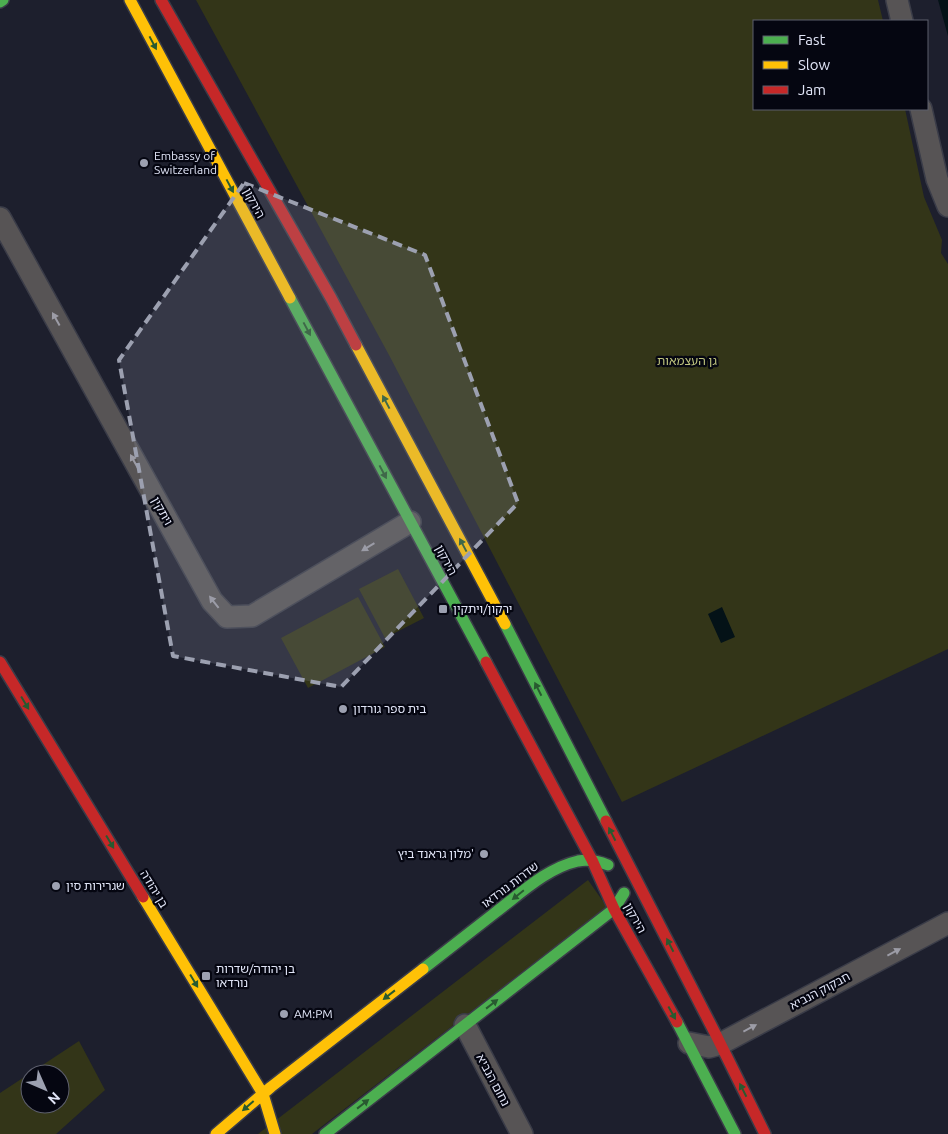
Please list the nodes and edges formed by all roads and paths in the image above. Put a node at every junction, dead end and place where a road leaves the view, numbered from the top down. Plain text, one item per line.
1 (130, 0) edge
2 (161, 0) edge
3 (897, 0) edge
4 (902, 20) edge
5 (922, 110) edge
6 (948, 206) edge
7 (0, 218) edge
8 (410, 522) junction
9 (0, 662) edge
10 (563, 807) junction
11 (566, 836) dead end
12 (560, 857) dead end
13 (592, 860) junction
14 (634, 877) junction
15 (533, 883) junction
16 (614, 909) junction
17 (948, 923) edge
18 (465, 1025) junction
19 (689, 1043) junction
20 (720, 1044) junction
21 (263, 1094) junction
22 (216, 1134) edge
23 (276, 1134) edge
24 (325, 1134) edge
25 (522, 1134) edge
26 (735, 1134) edge
27 (765, 1134) edge

1 -> 8 main road, הירקון
14 -> 2 main road, הירקון
3 - 4 street
5 - 6 street
8 -> 7 street, ויתקין
8 - 10 main road, הירקון
9 -> 21 main road, בן יהודה
10 - 11 main road
10 - 13 main road, הירקון
12 - 15 main road
13 - 14 main road, שדרות נורדאו
13 - 15 main road, שדרות נורדאו
13 - 16 main road, הירקון
14 - 16 main road
20 -> 14 main road, הירקון
15 -> 21 main road, שדרות נורדאו
18 -> 16 main road
16 -> 19 main road, הירקון
20 -> 17 street, חבקוק הנביא
24 -> 18 main road
18 - 25 street, נחום הנביא
19 - 20 street, חבקוק הנביא
19 - 26 main road, הירקון
27 -> 20 main road, הירקון
21 -> 22 main road, שדרות נורדאו
21 - 23 main road, בן יהודה

